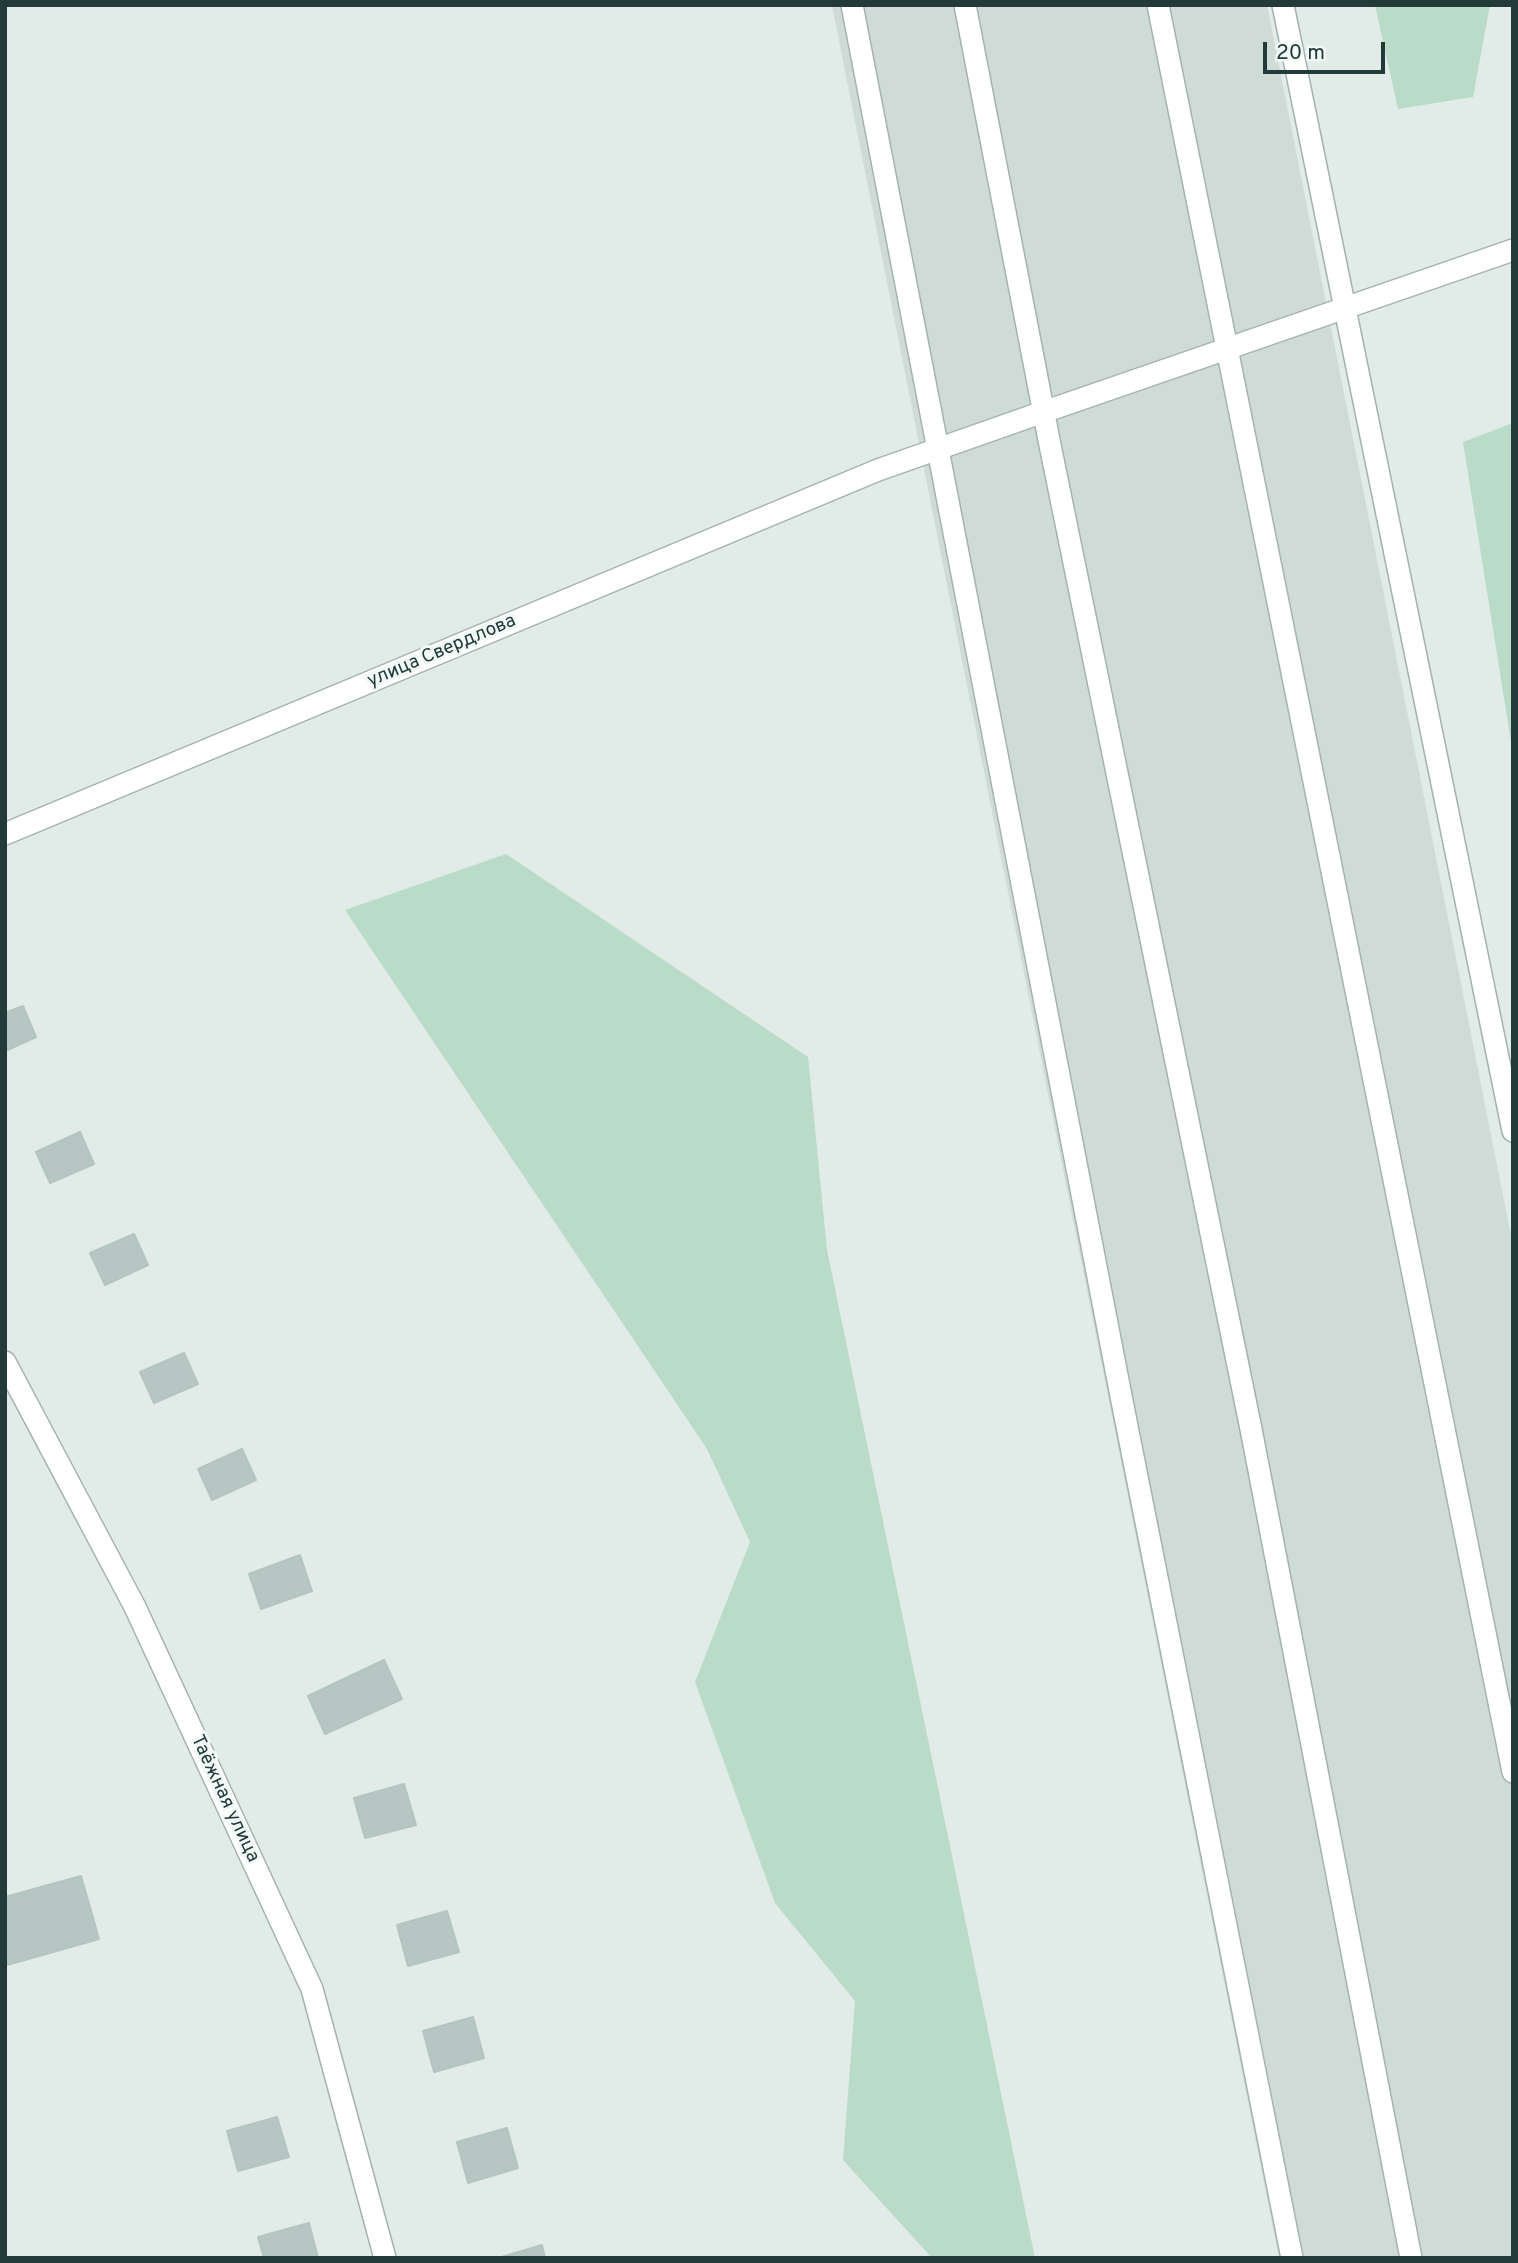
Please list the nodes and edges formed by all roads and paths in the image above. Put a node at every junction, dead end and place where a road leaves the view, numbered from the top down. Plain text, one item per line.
1 (852, 5) edge
2 (965, 5) edge
3 (1158, 5) edge
4 (1283, 5) edge
5 (1513, 250) edge
6 (1345, 308) junction
7 (1227, 349) junction
8 (1043, 412) junction
9 (937, 449) junction
10 (5, 834) edge
11 (1513, 1132) edge
12 (5, 1362) edge
13 (1513, 1772) edge
14 (385, 2258) edge
15 (1292, 2258) edge
16 (1411, 2258) edge

1 - 9 street
2 - 8 street
3 - 7 street
4 - 6 street
5 - 6 street, улица Свердлова
6 - 7 street, улица Свердлова
6 - 11 street
7 - 8 street, улица Свердлова
7 - 13 street
8 - 9 street, улица Свердлова
8 - 16 street
9 - 10 street, улица Свердлова
9 - 15 street
12 - 14 street, Таёжная улица

